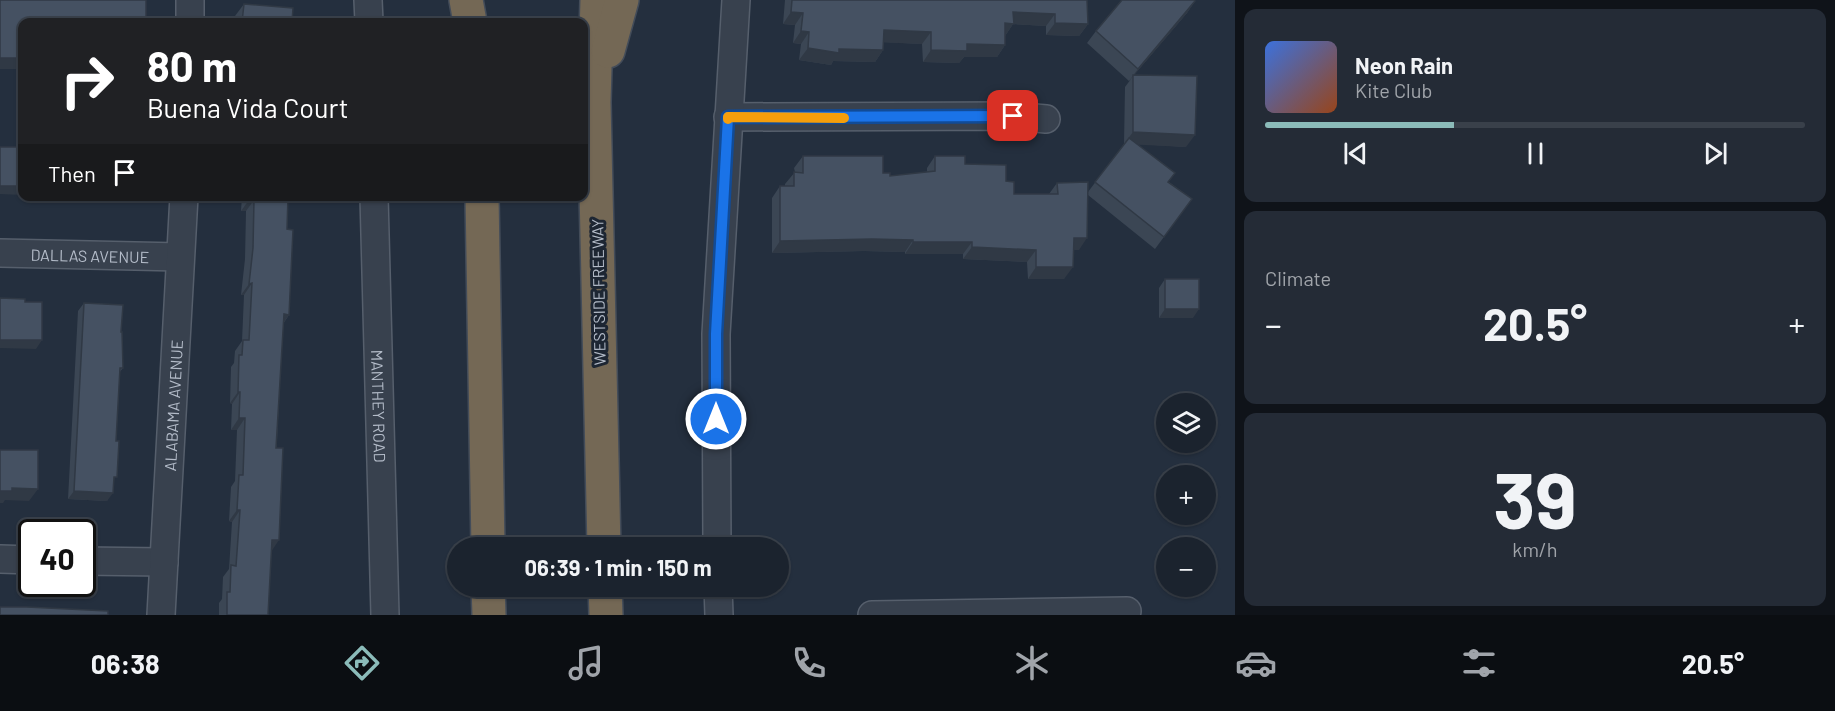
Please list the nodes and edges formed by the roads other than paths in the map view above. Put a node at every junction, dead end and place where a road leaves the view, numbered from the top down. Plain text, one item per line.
1 (190, 0) edge
2 (368, 0) edge
3 (466, 0) edge
4 (478, 0) edge
5 (597, 0) edge
6 (622, 0) edge
7 (736, 0) edge
8 (190, 18) edge
9 (369, 18) edge
10 (469, 18) edge
11 (479, 18) edge
12 (594, 102) junction
13 (728, 117) junction
14 (1046, 119) dead end
15 (184, 201) edge
16 (374, 201) edge
17 (482, 201) edge
18 (0, 253) edge
19 (180, 256) junction
20 (488, 537) edge
21 (604, 537) edge
22 (717, 537) edge
23 (0, 559) edge
24 (18, 560) edge
25 (96, 561) edge
26 (164, 562) junction
27 (488, 597) edge
28 (605, 597) edge
29 (718, 597) edge
30 (1127, 611) dead end
31 (161, 615) edge
32 (385, 615) edge
33 (489, 615) edge
34 (606, 615) edge
35 (719, 615) edge
36 (872, 615) edge

1 - 8 street
2 - 9 street
3 - 10 highway
4 - 11 highway
5 - 12 highway, WESTSIDE FREEWAY
6 - 12 highway
7 - 13 street
12 - 21 highway, WESTSIDE FREEWAY
13 - 14 street
13 - 22 street
15 - 19 street, ALABAMA AVENUE
16 - 32 street, MANTHEY ROAD
17 - 20 highway
18 - 19 street, DALLAS AVENUE
19 - 26 street, ALABAMA AVENUE
23 - 24 street
25 - 26 street
26 - 31 street, ALABAMA AVENUE
27 - 33 highway
28 - 34 highway
29 - 35 street
30 - 36 street

